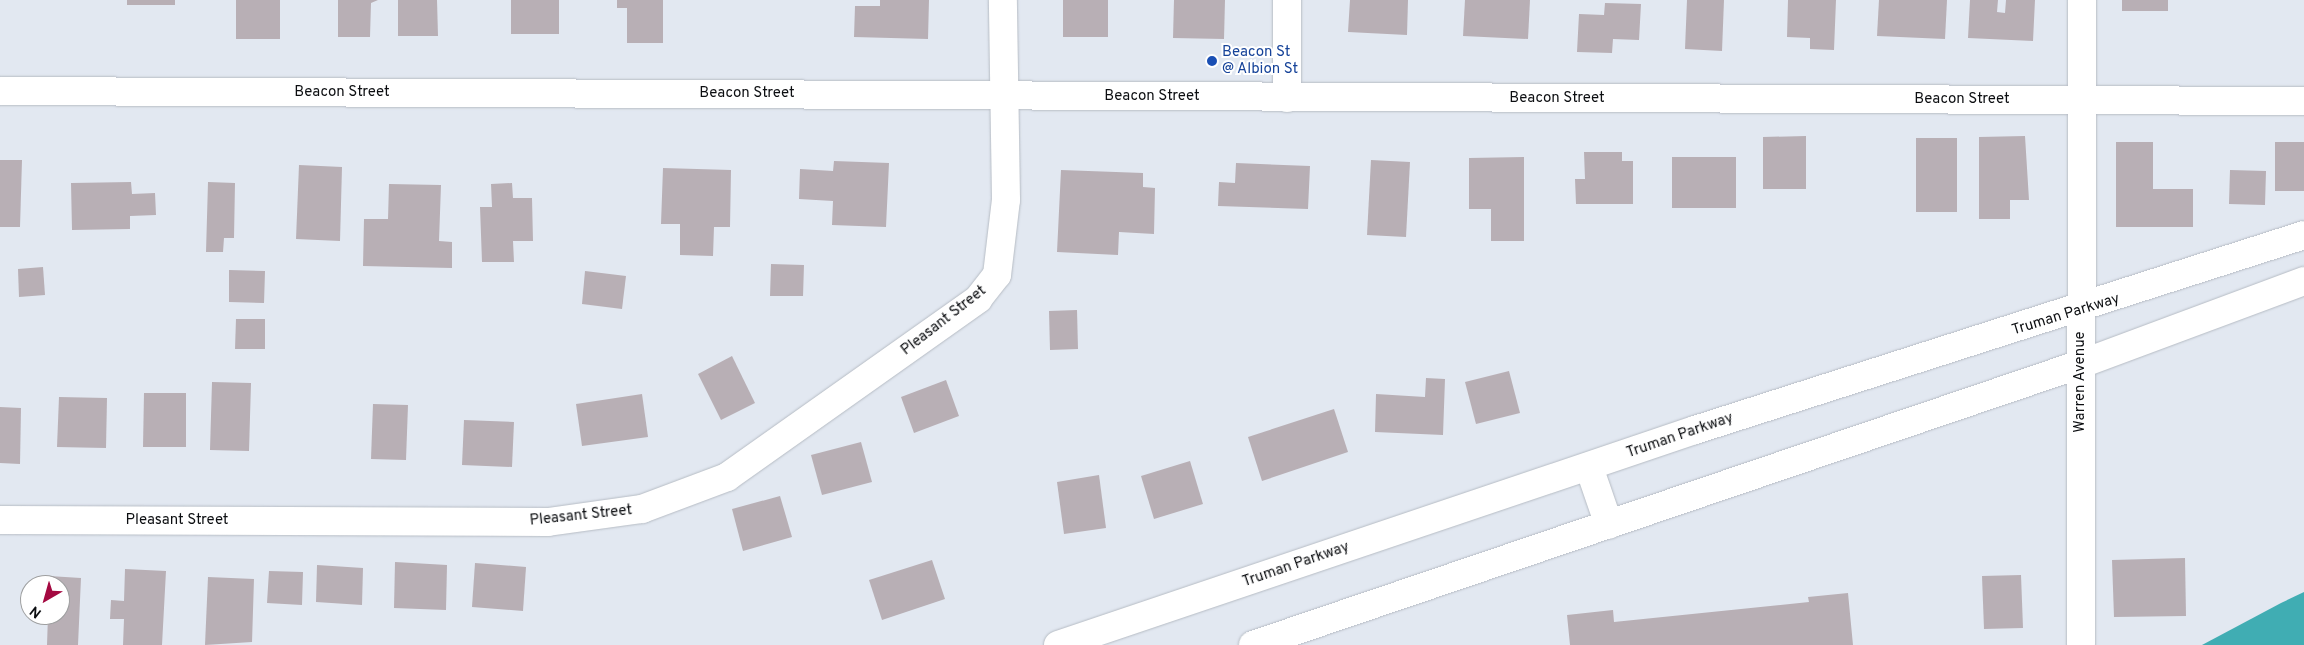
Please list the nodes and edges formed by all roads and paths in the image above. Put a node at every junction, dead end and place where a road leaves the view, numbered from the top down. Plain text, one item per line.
1 (1003, 0) edge
2 (1287, 0) edge
3 (2082, 0) edge
4 (0, 91) edge
5 (1004, 96) junction
6 (1287, 98) junction
7 (2082, 100) junction
8 (2304, 101) edge
9 (2304, 235) edge
10 (2304, 282) edge
11 (2081, 310) junction
12 (2081, 364) junction
13 (1589, 467) junction
14 (0, 520) edge
15 (1609, 525) junction
16 (2081, 644) edge
17 (1058, 645) edge
18 (1253, 645) edge

1 - 5 street, Pleasant Street
2 - 6 street
3 - 7 street, Warren Avenue
4 - 5 street, Beacon Street
5 - 6 street, Beacon Street
5 - 14 street, Pleasant Street
6 - 7 street, Beacon Street
7 - 8 street, Beacon Street
7 - 11 street, Warren Avenue
9 - 11 street, Truman Parkway
10 - 12 street
11 - 12 street, Warren Avenue
11 - 13 street, Truman Parkway
12 - 15 street
12 - 16 street, Warren Avenue
13 - 15 street
13 - 17 street, Truman Parkway
15 - 18 street

